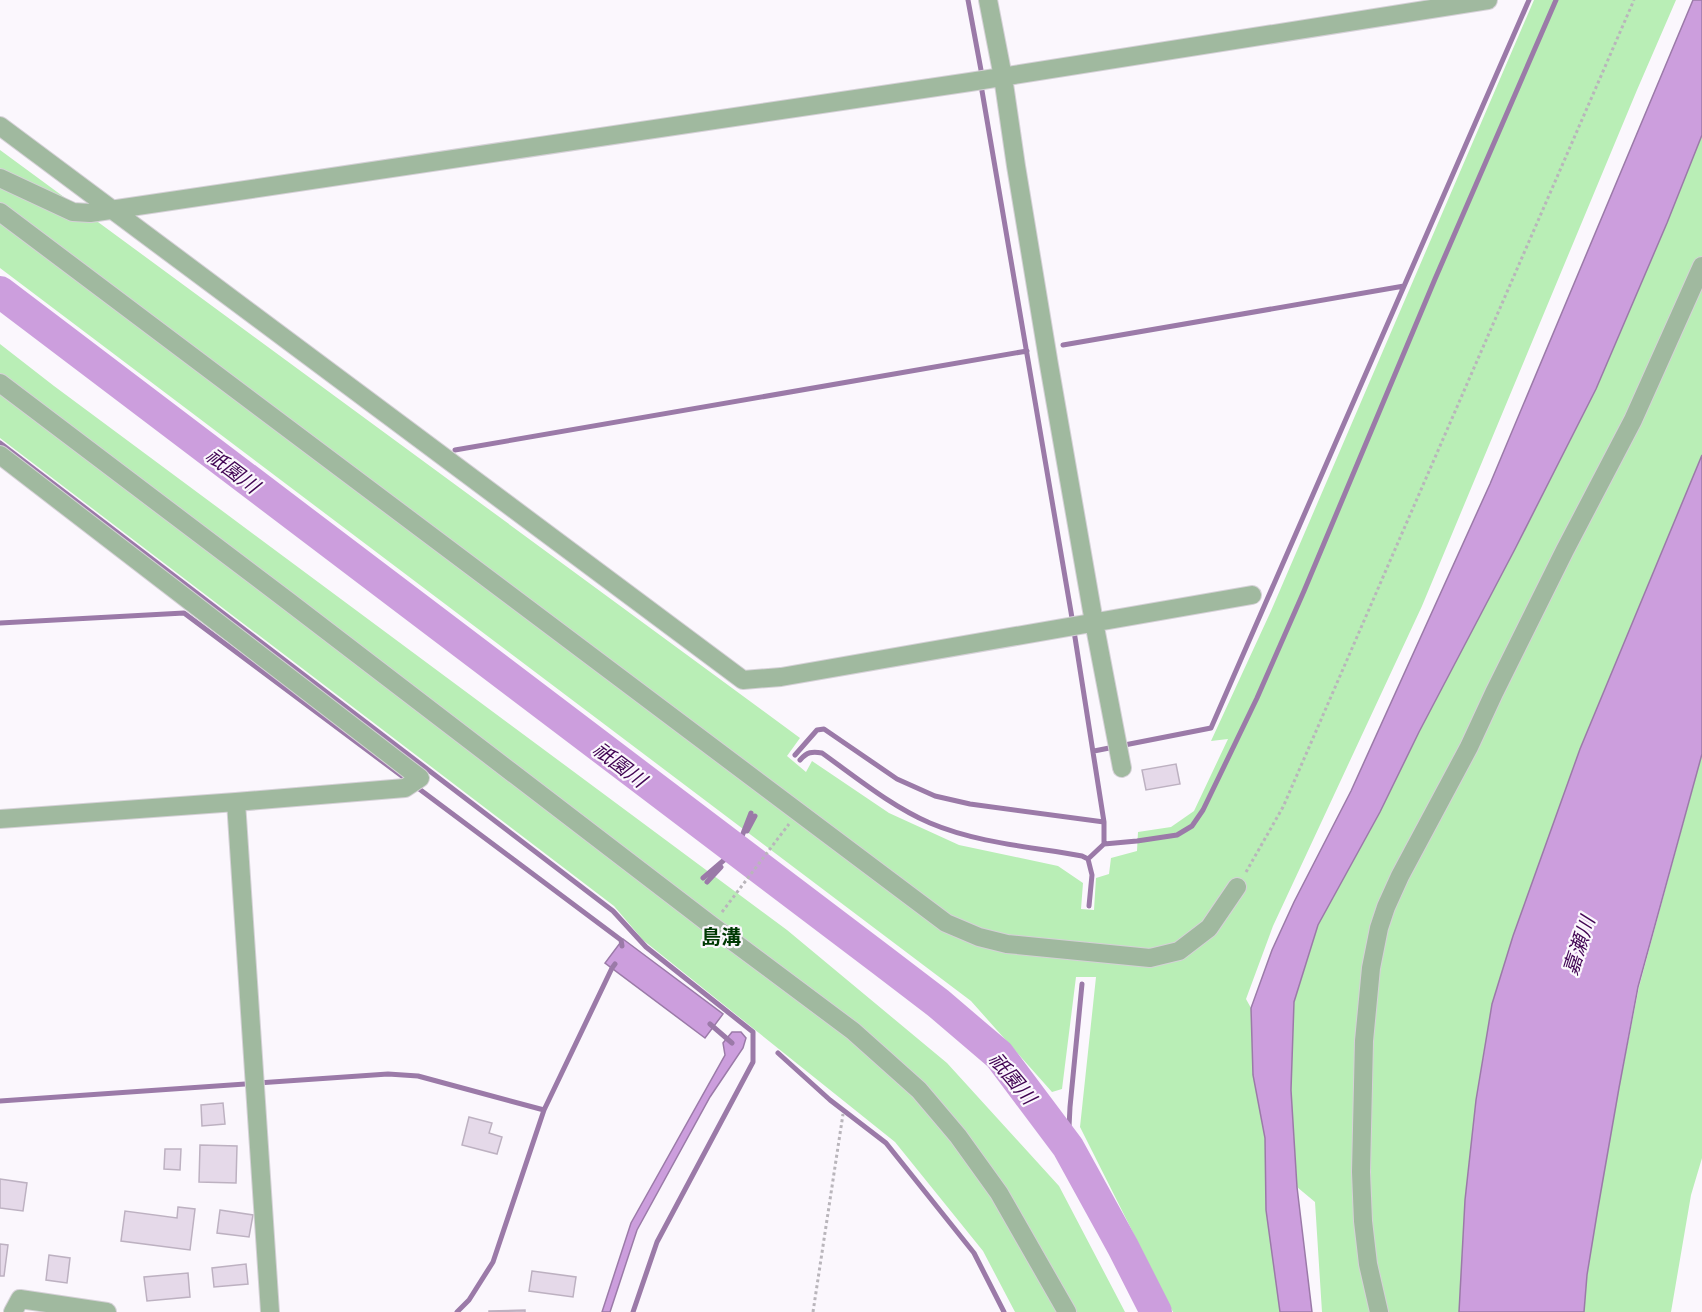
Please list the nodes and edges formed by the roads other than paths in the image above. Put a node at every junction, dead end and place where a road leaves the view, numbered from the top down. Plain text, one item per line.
1 (988, 0) edge
2 (1488, 0) edge
3 (1004, 77) junction
4 (0, 126) edge
5 (0, 178) edge
6 (112, 210) junction
7 (0, 212) edge
8 (1702, 266) edge
9 (0, 383) edge
10 (0, 455) edge
11 (1252, 595) dead end
12 (1094, 621) junction
13 (1122, 768) dead end
14 (236, 802) junction
15 (0, 819) edge
16 (1237, 888) road end
17 (13, 1312) edge
18 (107, 1312) edge
19 (270, 1312) edge
20 (1067, 1312) edge
21 (1379, 1312) edge

1 - 3 street
2 - 3 street
3 - 6 street
3 - 12 street
4 - 6 street
5 - 6 street
6 - 12 street
7 - 16 street
8 - 21 street
9 - 20 street
10 - 14 street
11 - 12 street
12 - 13 street
14 - 15 street
14 - 19 street
17 - 18 street

